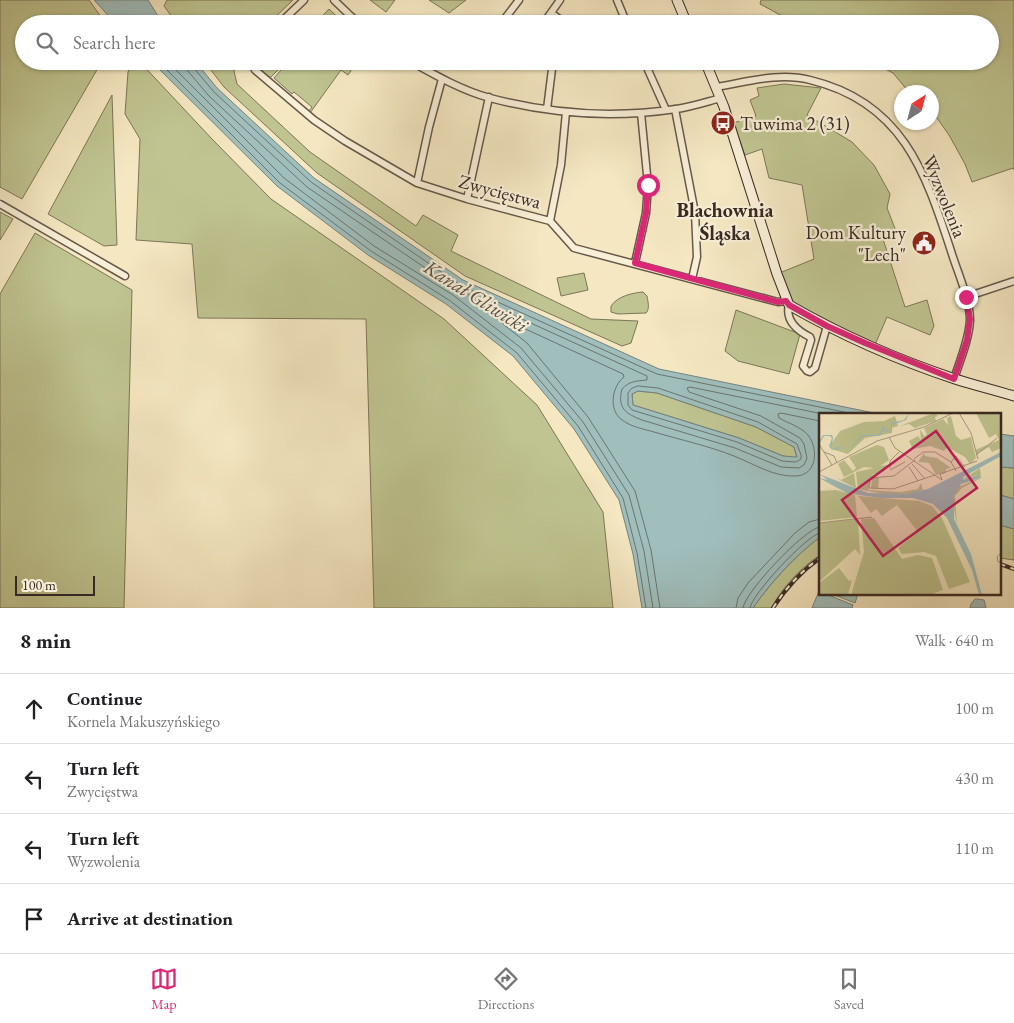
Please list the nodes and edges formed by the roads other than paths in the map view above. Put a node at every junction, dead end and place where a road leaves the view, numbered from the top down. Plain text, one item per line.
1 (304, 0) edge
2 (334, 0) edge
3 (519, 0) edge
4 (560, 0) edge
5 (617, 0) edge
6 (677, 0) edge
7 (551, 12) junction
8 (288, 15) edge
9 (350, 15) edge
10 (508, 15) edge
11 (549, 15) edge
12 (555, 15) edge
13 (624, 15) edge
14 (683, 15) edge
15 (255, 70) edge
16 (426, 70) edge
17 (552, 70) edge
18 (648, 70) edge
19 (709, 70) edge
20 (442, 79) junction
21 (716, 87) junction
22 (489, 97) junction
23 (721, 98) junction
24 (547, 109) junction
25 (675, 109) junction
26 (666, 110) junction
27 (566, 112) junction
28 (641, 113) junction
29 (417, 183) junction
30 (467, 199) junction
31 (0, 204) edge
32 (550, 221) junction
33 (635, 263) junction
34 (125, 276) dead end
35 (692, 279) junction
36 (1014, 281) edge
37 (966, 297) junction
38 (787, 303) junction
39 (827, 326) junction
40 (954, 379) junction
41 (1014, 396) edge

1 - 8 street
2 - 9 street
3 - 10 street
4 - 7 street
5 - 13 street
6 - 14 street
7 - 11 street
7 - 12 street
15 - 29 street, Zwycięstwa
16 - 20 street
17 - 24 street
18 - 26 street
19 - 21 street
20 - 22 street
20 - 29 street
21 - 23 street
21 - 37 street, Wyzwolenia
22 - 24 street
22 - 30 street
23 - 25 street
23 - 38 street
24 - 27 street
25 - 26 street
25 - 35 street
26 - 28 street
27 - 28 street
27 - 32 street
28 - 33 street
29 - 30 street, Zwycięstwa
30 - 32 street, Zwycięstwa
31 - 34 street
32 - 33 street, Zwycięstwa
33 - 35 street, Zwycięstwa
35 - 38 street, Zwycięstwa
36 - 37 street
37 - 40 street, Wyzwolenia
38 - 39 street, Zwycięstwa
38 - 39 street
39 - 40 street, Zwycięstwa
40 - 41 street, Zwycięstwa

